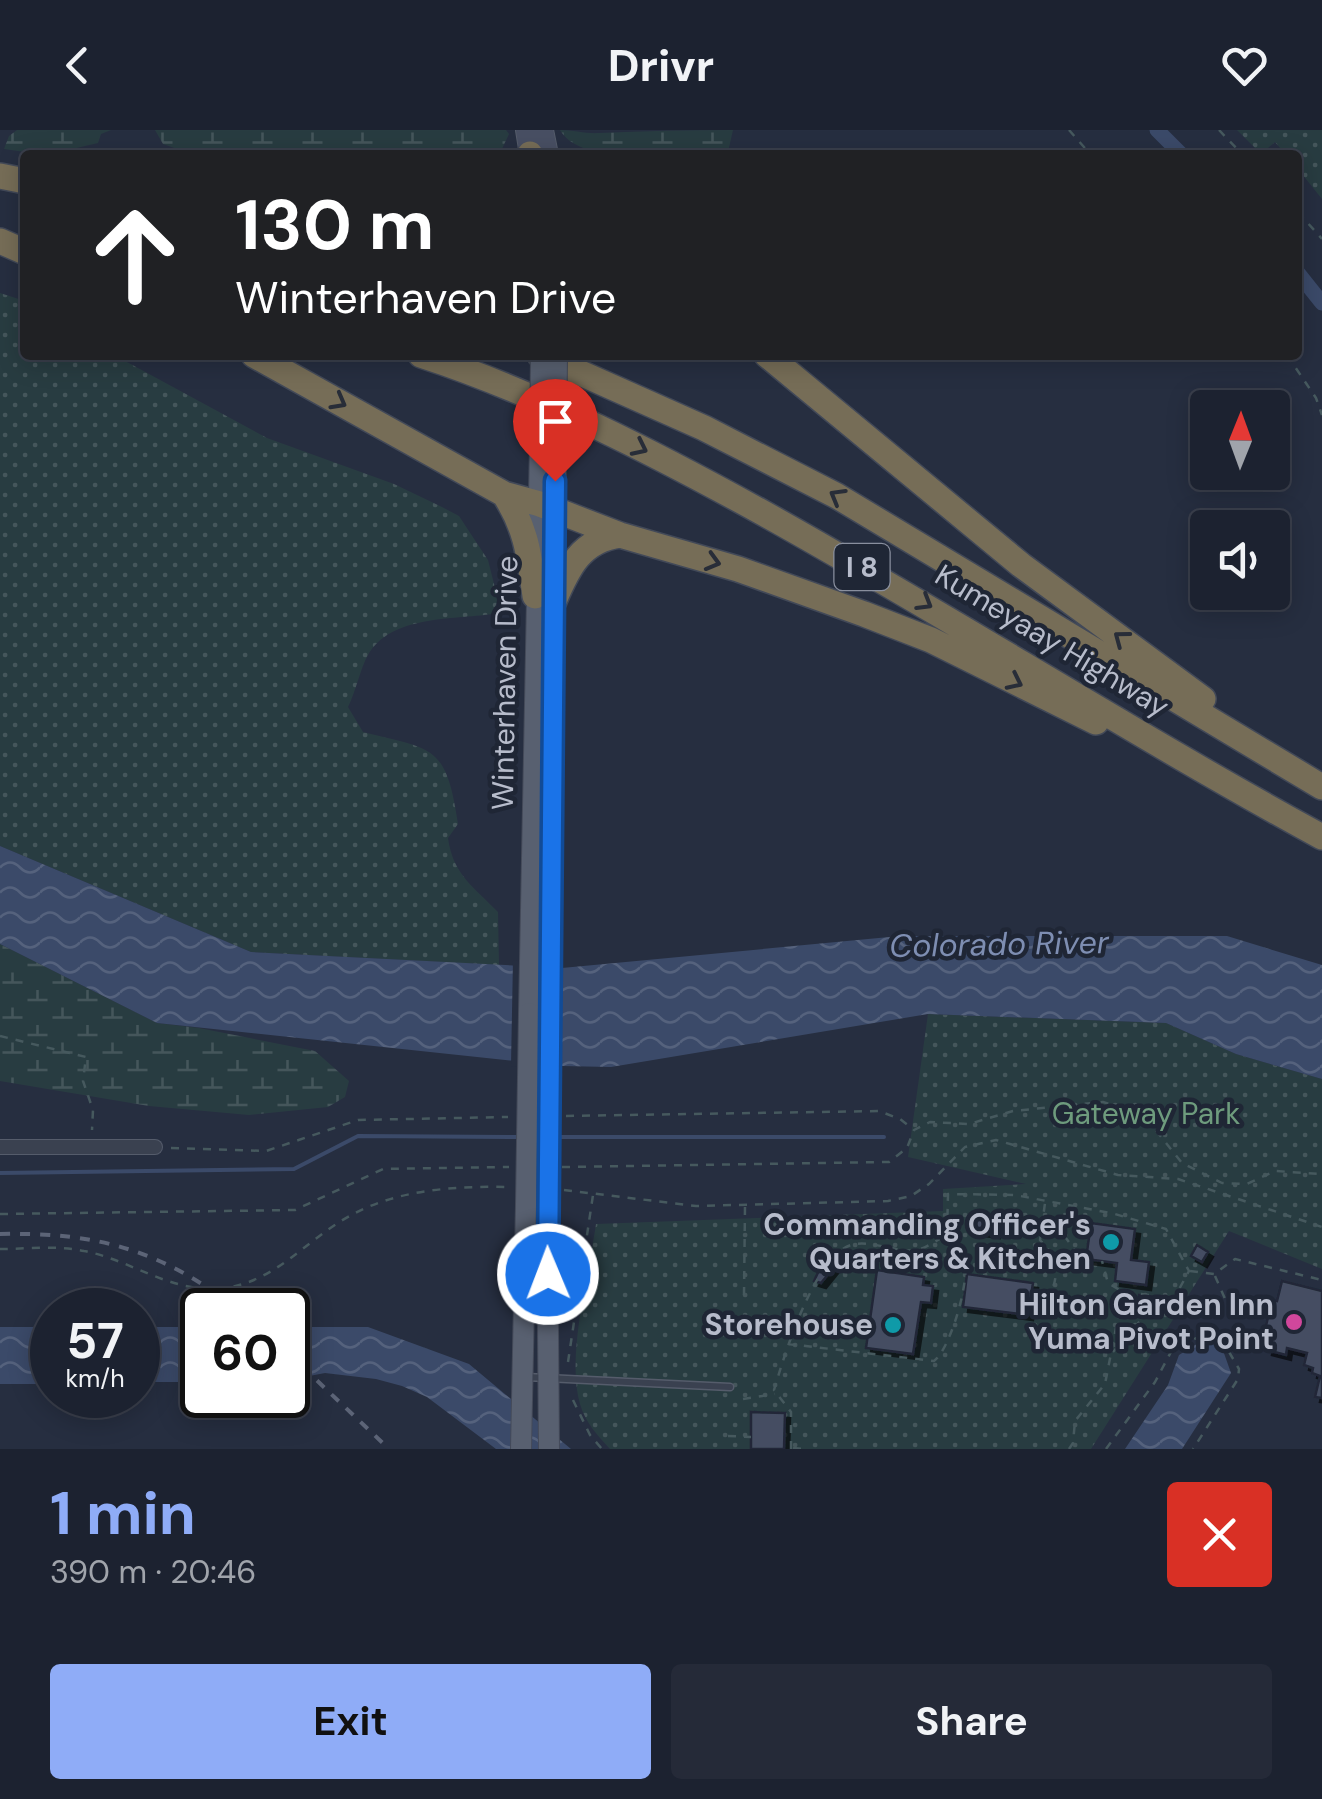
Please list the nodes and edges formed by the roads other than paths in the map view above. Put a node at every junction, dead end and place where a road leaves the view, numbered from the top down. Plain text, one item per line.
1 (263, 360) edge
2 (433, 360) edge
3 (540, 360) edge
4 (551, 360) edge
5 (557, 360) edge
6 (773, 360) edge
7 (548, 448) junction
8 (504, 494) junction
9 (547, 507) junction
10 (620, 536) junction
11 (545, 598) junction
12 (1316, 784) edge
13 (1284, 816) junction
14 (1322, 837) edge
15 (0, 1147) edge
16 (155, 1147) dead end
17 (539, 1197) junction
18 (524, 1376) junction
19 (549, 1378) junction
20 (730, 1387) dead end
21 (518, 1449) edge
22 (549, 1449) edge

1 -> 8 highway
2 -> 13 highway, Kumeyaay Highway / I 8
3 - 7 main road, Winterhaven Drive, bridge
12 -> 4 highway, Kumeyaay Highway / I 8
5 - 7 main road, Winterhaven Drive, bridge
12 -> 6 highway
7 - 9 main road, Winterhaven Drive
8 - 9 highway
8 - 11 highway
9 - 10 highway
9 - 11 main road, Winterhaven Drive
10 - 11 highway
10 -> 13 highway
11 - 17 main road, Winterhaven Drive, bridge
13 - 14 highway, Kumeyaay Highway / I 8
15 - 16 street
17 - 18 main road
17 - 19 main road
18 - 19 lane
18 - 21 main road
19 - 20 lane
19 - 22 main road

